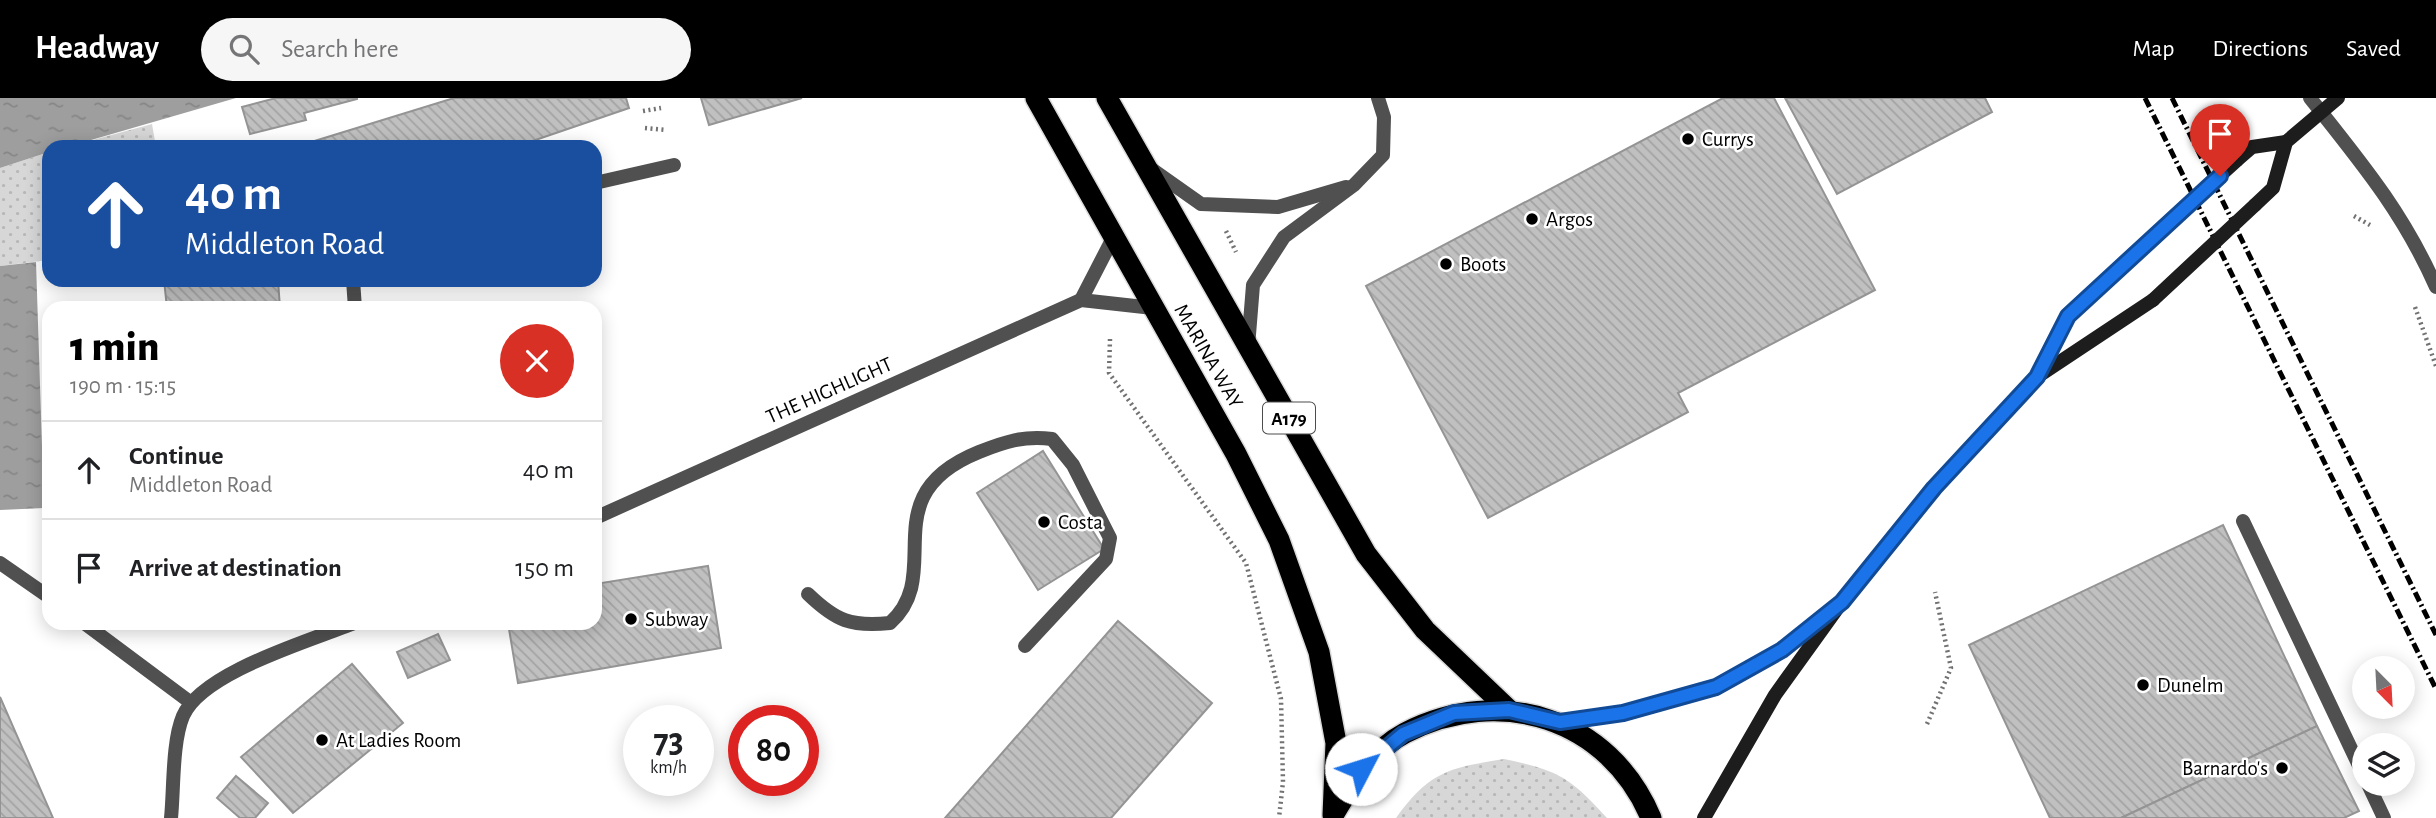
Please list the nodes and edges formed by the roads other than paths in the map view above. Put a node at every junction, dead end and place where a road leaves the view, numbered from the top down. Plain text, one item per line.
1 (1035, 98) edge
2 (1107, 98) edge
3 (1378, 98) edge
4 (2310, 98) edge
5 (2338, 98) edge
6 (2321, 112) junction
7 (2286, 142) junction
8 (1144, 163) junction
9 (674, 165) dead end
10 (602, 181) edge
11 (1354, 185) junction
12 (1114, 236) junction
13 (2436, 287) edge
14 (1080, 300) junction
15 (1153, 307) junction
16 (1248, 347) junction
17 (2037, 377) junction
18 (602, 515) edge
19 (2243, 521) dead end
20 (0, 563) edge
21 (42, 592) edge
22 (808, 594) dead end
23 (1842, 602) junction
24 (93, 630) edge
25 (337, 630) edge
26 (1025, 646) dead end
27 (190, 702) junction
28 (1509, 710) junction
29 (1560, 722) junction
30 (2352, 750) edge
31 (2374, 796) edge
32 (1332, 817) edge
33 (171, 818) edge
34 (1651, 818) edge
35 (1704, 818) edge
36 (2384, 818) edge

1 - 12 highway, MARINA WAY
2 - 8 highway, MARINA WAY / A179
3 - 11 street
4 - 6 street
5 - 6 main road
6 - 7 main road
6 - 13 street
7 - 17 main road, bridge
7 - 17 main road, bridge
8 - 11 street
8 - 16 highway, MARINA WAY / A179
9 - 10 street
11 - 16 street
12 - 14 street
12 - 15 highway, MARINA WAY
14 - 15 street, THE HIGHLIGHT
14 - 18 street, THE HIGHLIGHT
15 - 32 highway, MARINA WAY
16 - 28 highway, MARINA WAY / A179
17 - 23 main road
19 - 30 street
20 - 21 street
22 - 26 street
23 - 29 main road
23 - 35 main road
24 - 27 street
25 - 27 street
27 - 33 street
28 - 29 highway
28 - 32 highway
29 - 34 highway
31 - 36 street

